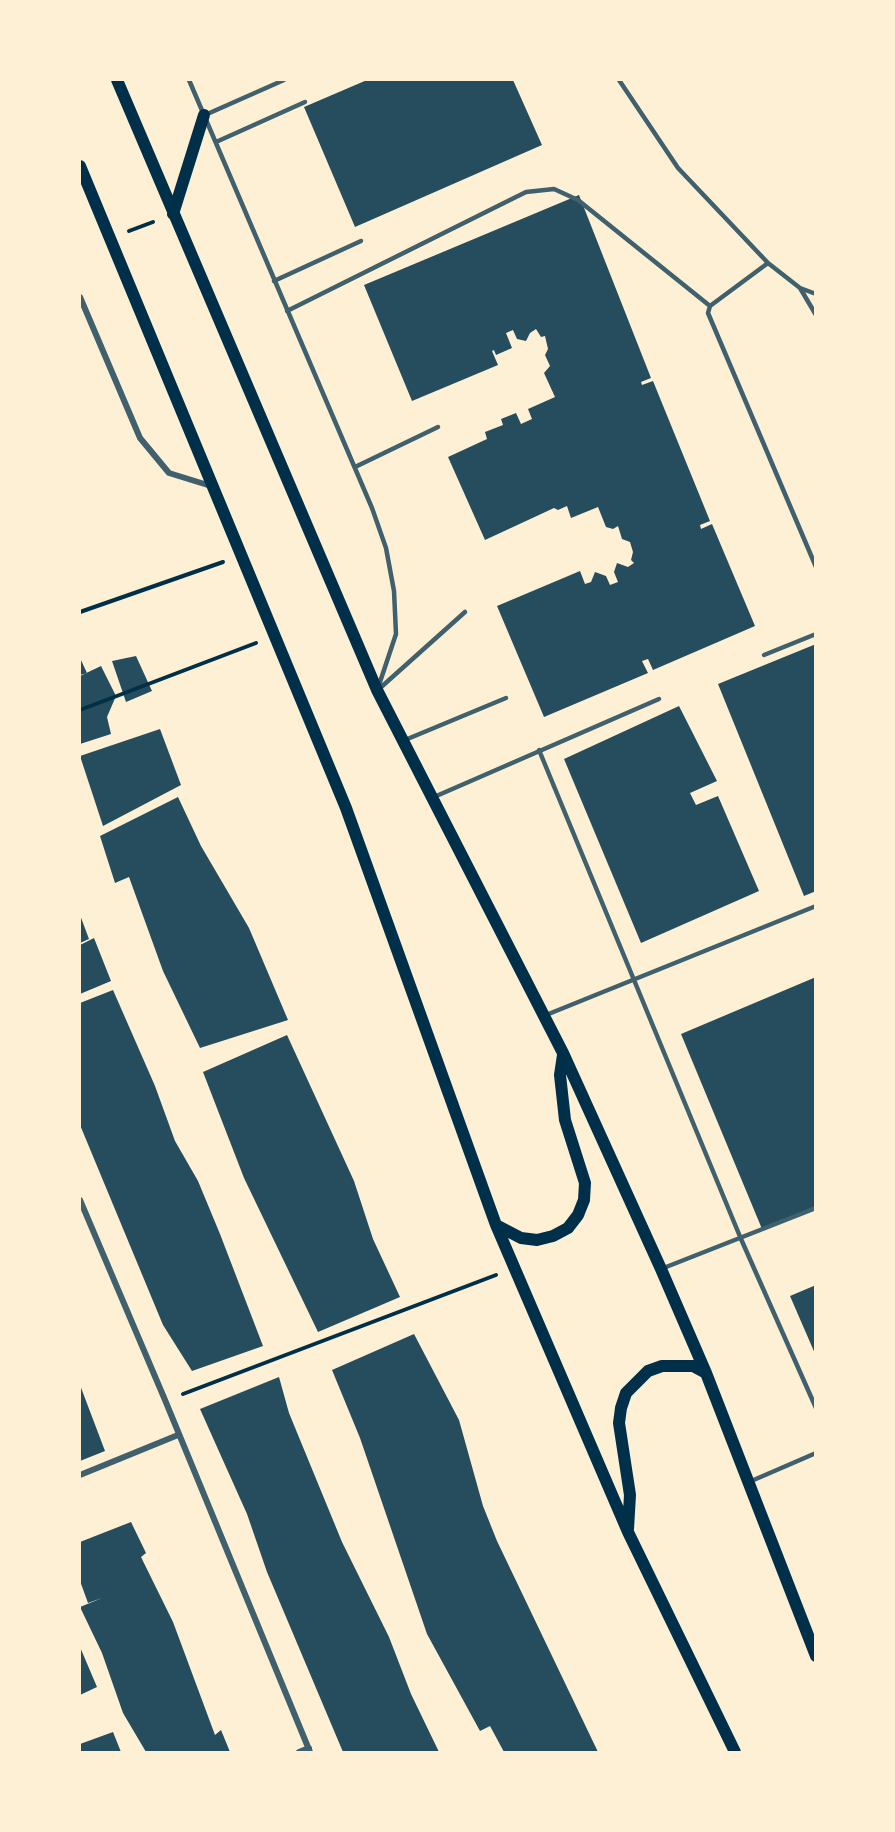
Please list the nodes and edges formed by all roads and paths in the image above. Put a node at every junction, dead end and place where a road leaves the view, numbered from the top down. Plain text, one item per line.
1 (117, 80) edge
2 (189, 80) edge
3 (284, 80) edge
4 (619, 80) edge
5 (304, 102) dead end
6 (204, 115) junction
7 (216, 142) junction
8 (80, 166) edge
9 (173, 214) junction
10 (111, 238) junction
11 (361, 241) dead end
12 (768, 263) junction
13 (274, 281) junction
14 (800, 288) junction
15 (816, 294) edge
16 (80, 297) edge
17 (710, 306) junction
18 (287, 310) junction
19 (816, 315) edge
20 (438, 428) dead end
21 (355, 467) junction
22 (215, 487) junction
23 (243, 555) junction
24 (816, 567) edge
25 (80, 612) edge
26 (465, 612) dead end
27 (816, 634) edge
28 (275, 636) junction
29 (764, 655) dead end
30 (377, 690) junction
31 (506, 698) dead end
32 (659, 699) dead end
33 (80, 710) edge
34 (403, 741) junction
35 (539, 750) junction
36 (432, 798) junction
37 (816, 906) edge
38 (633, 979) junction
39 (544, 1016) junction
40 (563, 1053) junction
41 (80, 1200) edge
42 (816, 1208) edge
43 (496, 1225) junction
44 (741, 1239) junction
45 (515, 1268) junction
46 (661, 1269) junction
47 (706, 1373) junction
48 (165, 1401) junction
49 (816, 1408) edge
50 (177, 1435) junction
51 (816, 1453) edge
52 (80, 1475) edge
53 (748, 1482) junction
54 (628, 1532) junction
55 (812, 1638) edge
56 (816, 1656) edge
57 (310, 1750) edge
58 (298, 1752) edge
59 (735, 1752) edge

1 - 9 main road
2 - 6 lane
3 - 6 lane
4 - 12 lane
5 - 7 lane
6 - 7 lane
6 - 9 main road
7 - 13 lane
8 - 10 main road
9 - 10 path
9 - 30 main road
10 - 22 main road
11 - 13 lane
12 - 14 lane
12 - 17 lane
13 - 18 lane
14 - 15 lane
14 - 19 lane
16 - 22 street
17 - 18 lane
17 - 24 lane
18 - 21 lane
20 - 21 lane
21 - 30 lane
22 - 23 main road
23 - 25 path
23 - 28 main road
26 - 30 lane
27 - 29 lane
28 - 33 path
28 - 43 main road
30 - 34 main road
31 - 34 lane
32 - 35 lane
34 - 36 main road
35 - 36 lane
35 - 38 lane
36 - 39 main road
37 - 38 lane
38 - 39 lane
38 - 44 lane
39 - 40 main road
40 - 43 main road
40 - 46 main road
41 - 48 street
42 - 44 lane
43 - 45 main road
44 - 46 lane
44 - 49 lane
45 - 48 path
45 - 54 main road
46 - 47 main road
47 - 53 main road
47 - 54 main road
48 - 50 street
50 - 52 street
50 - 57 street
51 - 53 lane
53 - 55 main road
54 - 59 main road
55 - 56 main road
57 - 58 street

